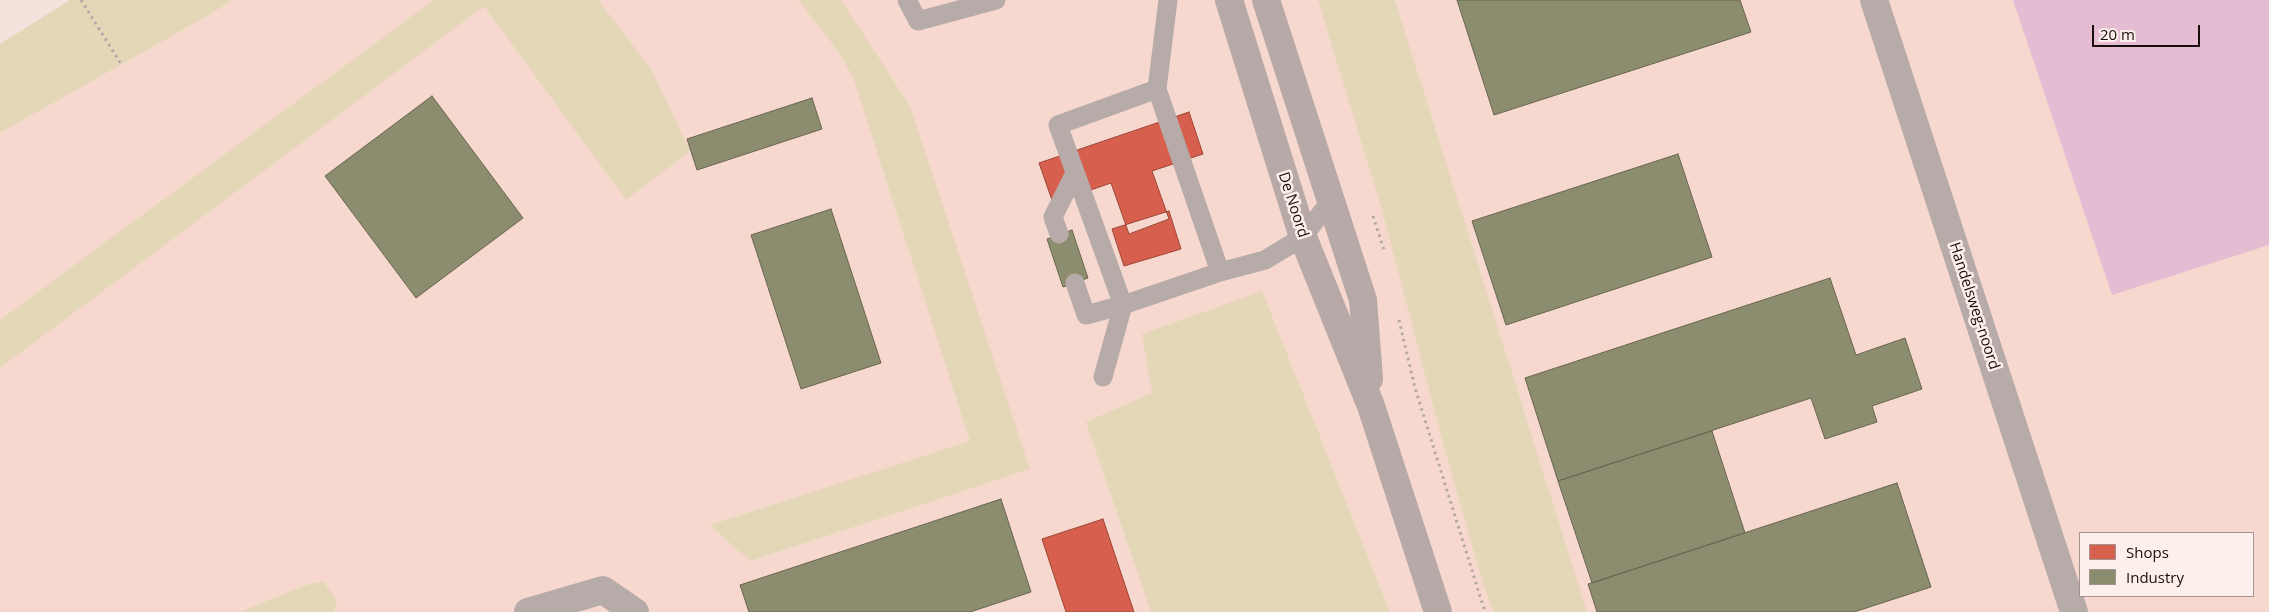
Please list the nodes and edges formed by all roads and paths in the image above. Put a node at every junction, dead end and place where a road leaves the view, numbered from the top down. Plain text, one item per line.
1 (81, 0) edge
2 (908, 0) edge
3 (996, 0) edge
4 (1168, 0) edge
5 (1228, 0) edge
6 (1266, 0) edge
7 (1874, 0) edge
8 (121, 64) dead end
9 (1157, 89) junction
10 (1076, 173) junction
11 (1331, 200) junction
12 (1059, 234) dead end
13 (1303, 237) junction
14 (1220, 272) junction
15 (1075, 283) dead end
16 (1122, 305) junction
17 (1103, 377) dead end
18 (1372, 406) junction
19 (528, 612) edge
20 (635, 612) edge
21 (1438, 612) edge
22 (2074, 612) edge

1 - 8 path
2 - 3 lane
4 - 9 lane
5 - 13 main road, De Noord
6 - 11 main road, De Noord
7 - 22 street, Handelsweg-noord
9 - 10 lane
9 - 14 lane
10 - 12 lane
10 - 16 lane
11 - 13 lane
11 - 18 main road, De Noord
13 - 14 lane
13 - 18 main road, De Noord
14 - 16 lane
15 - 16 lane
16 - 17 lane
18 - 21 main road, De Noord
19 - 20 street

